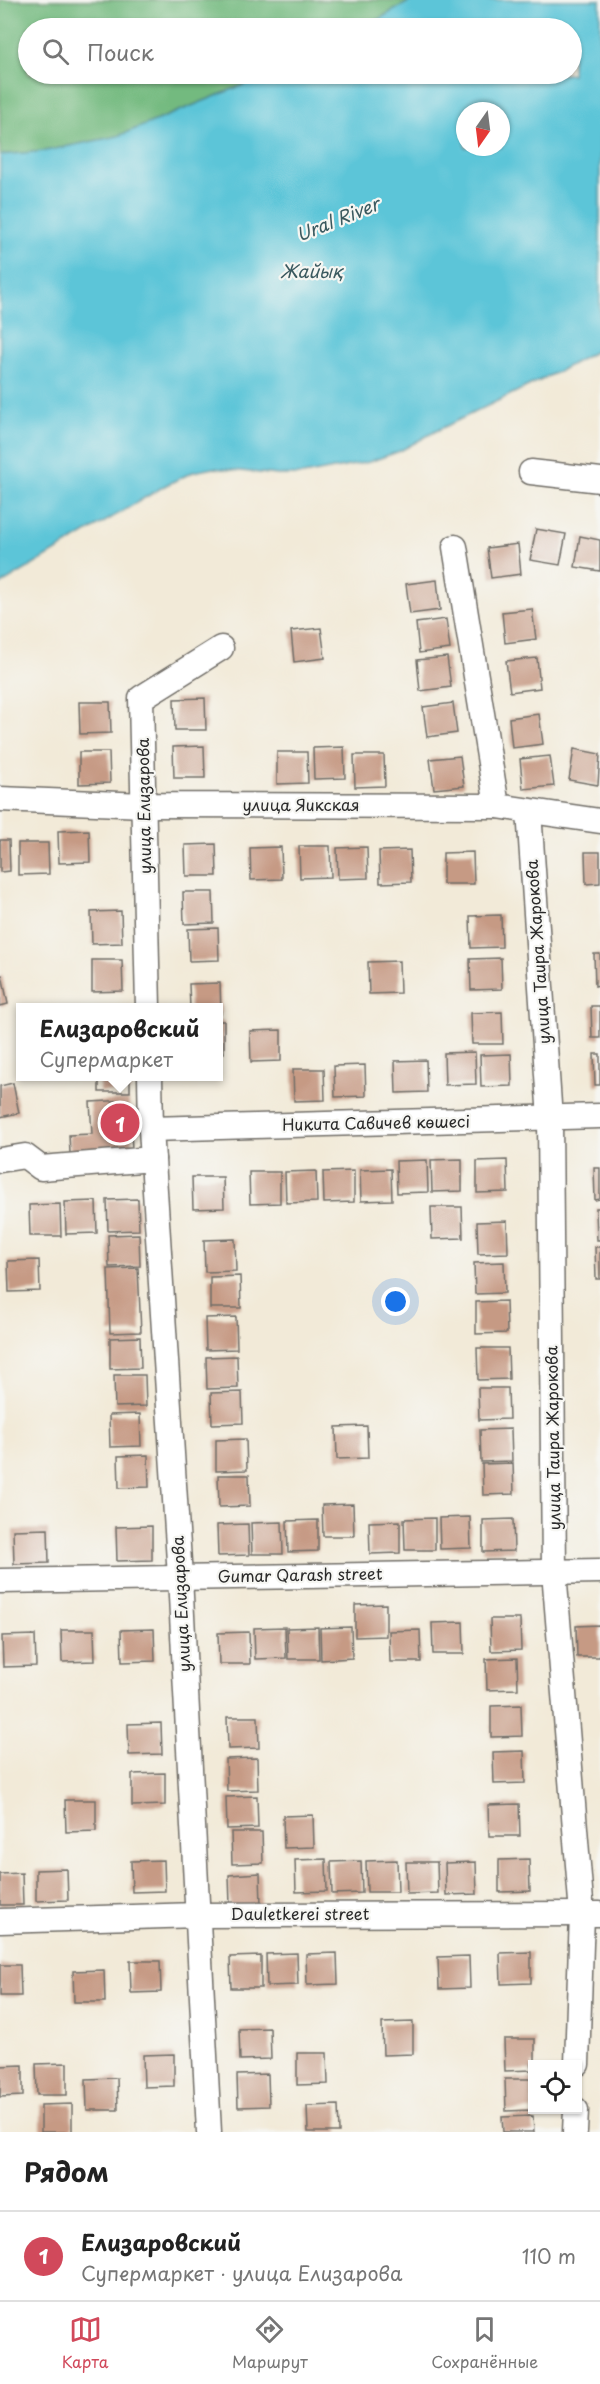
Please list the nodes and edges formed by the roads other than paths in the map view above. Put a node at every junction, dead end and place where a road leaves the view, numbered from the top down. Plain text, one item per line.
1 (531, 472) dead end
2 (600, 480) edge
3 (455, 548) dead end
4 (221, 648) dead end
5 (0, 799) edge
6 (144, 805) junction
7 (497, 806) junction
8 (529, 811) junction
9 (600, 821) edge
10 (148, 1003) edge
11 (150, 1081) edge
12 (600, 1116) edge
13 (550, 1119) junction
14 (151, 1129) junction
15 (153, 1159) junction
16 (0, 1160) edge
17 (554, 1571) junction
18 (600, 1571) edge
19 (180, 1578) junction
20 (0, 1581) edge
21 (591, 1914) edge
22 (198, 1915) junction
23 (0, 1921) edge
24 (578, 2060) edge
25 (576, 2114) edge
26 (209, 2132) edge
27 (575, 2132) edge

1 - 2 street
3 - 7 street
4 - 6 street, улица Елизарова
5 - 6 street, улица Яикская
6 - 7 street, улица Яикская
6 - 10 street, улица Елизарова
7 - 8 street, улица Яикская
8 - 9 street, улица Яикская
8 - 13 street, улица Таира Жарокова
11 - 14 street, улица Елизарова
12 - 13 street, Никита Савичев көшесі
13 - 14 street, Никита Савичев көшесі
13 - 17 street, улица Таира Жарокова
14 - 15 street, улица Елизарова
15 - 16 street
15 - 19 street, улица Елизарова
17 - 18 street, Gumar Qarash street
17 - 19 street, Gumar Qarash street
17 - 21 street, улица Таира Жарокова
19 - 20 street, Gumar Qarash street
19 - 22 street, улица Елизарова
21 - 22 street, Dauletkerei street
21 - 24 street, улица Таира Жарокова
22 - 23 street, Dauletkerei street
22 - 26 street, улица Елизарова
25 - 27 street

